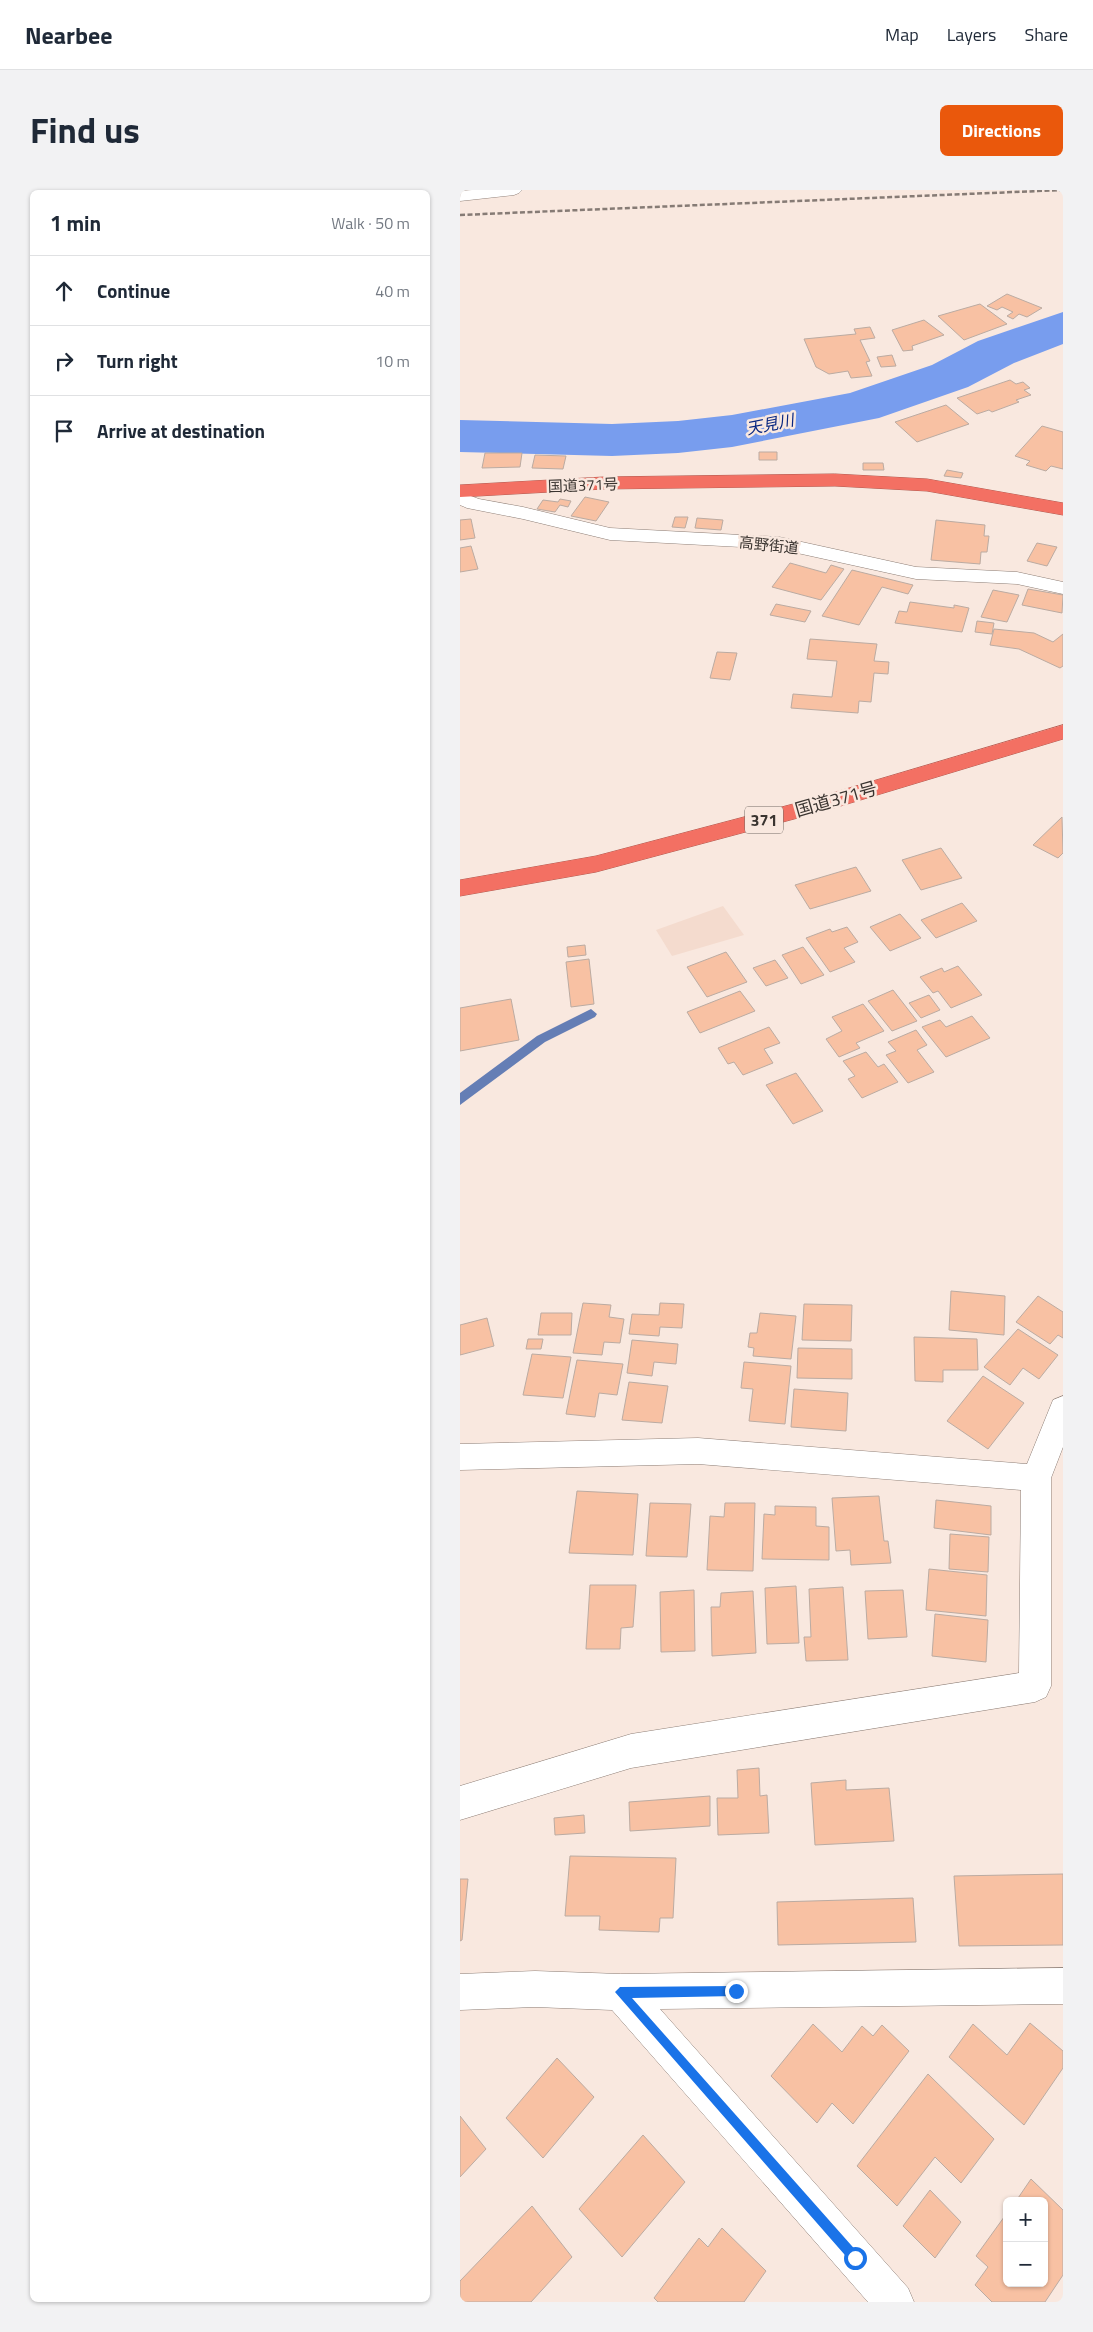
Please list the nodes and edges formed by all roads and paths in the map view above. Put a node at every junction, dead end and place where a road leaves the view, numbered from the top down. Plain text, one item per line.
1 (514, 190) edge
2 (460, 196) edge
3 (465, 497) edge
4 (1063, 509) edge
5 (1063, 588) edge
6 (1063, 732) edge
7 (460, 888) edge
8 (1063, 1409) edge
9 (460, 1457) edge
10 (1036, 1478) junction
11 (460, 1803) edge
12 (1063, 1986) edge
13 (460, 1992) edge
14 (620, 1992) junction
15 (894, 2302) edge

1 - 2 street
3 - 4 highway, 国道371号
3 - 5 street, 高野街道
6 - 7 highway, 国道371号 / 371
8 - 10 street
9 - 10 street
10 - 11 street
12 - 14 street
13 - 14 street
14 - 15 street

